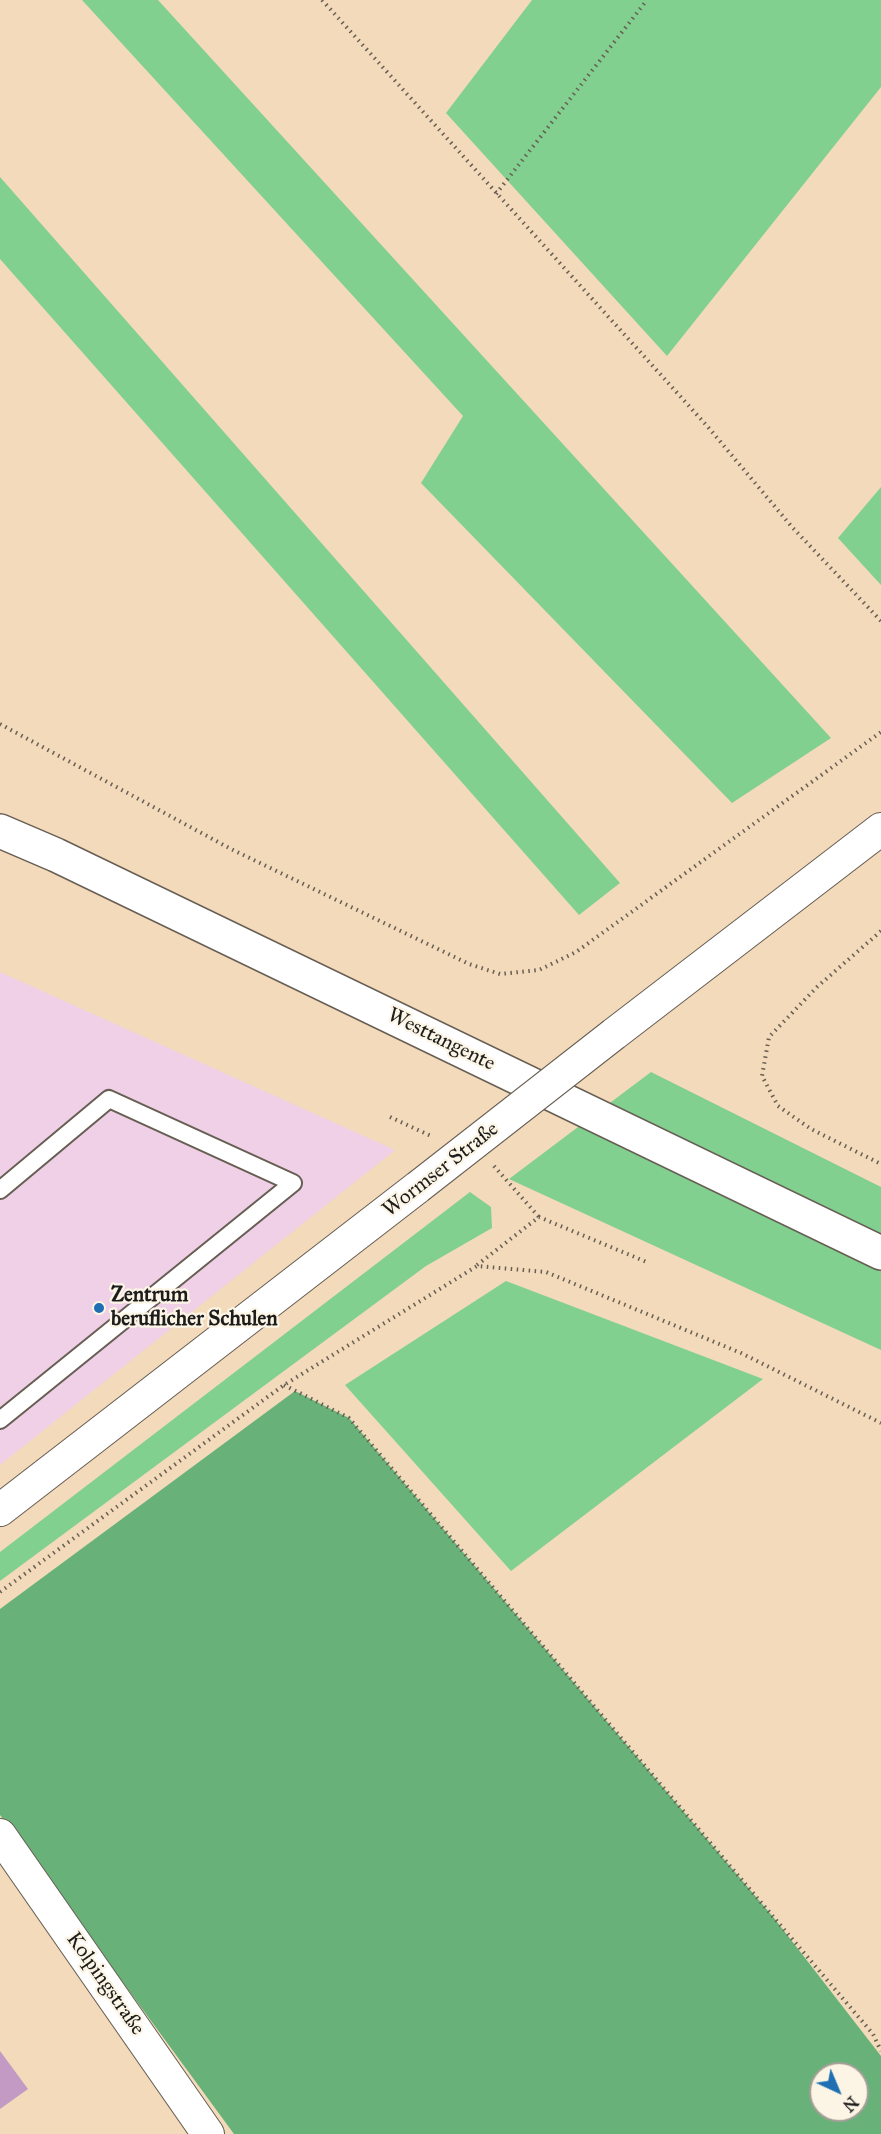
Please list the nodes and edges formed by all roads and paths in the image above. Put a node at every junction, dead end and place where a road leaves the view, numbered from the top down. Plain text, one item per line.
1 (322, 0) edge
2 (646, 0) edge
3 (496, 194) junction
4 (881, 621) edge
5 (0, 724) edge
6 (881, 732) edge
7 (0, 817) edge
8 (881, 829) edge
9 (0, 831) edge
10 (56, 855) junction
11 (881, 931) edge
12 (881, 1164) edge
13 (0, 1190) edge
14 (881, 1253) edge
15 (649, 1263) dead end
16 (477, 1266) junction
17 (284, 1384) junction
18 (0, 1420) edge
19 (881, 1423) edge
20 (0, 1510) edge
21 (0, 1592) edge
22 (0, 1835) edge
23 (881, 2050) edge
24 (208, 2134) edge

1 - 3 path
2 - 3 path
3 - 4 path
5 - 6 path
7 - 10 main road
8 - 20 street, Wormser Straße, bridge
9 - 10 main road, Westtangente
10 - 14 main road, Westtangente
11 - 12 path
13 - 18 lane
15 - 16 path
16 - 17 path
16 - 19 path
17 - 21 path
17 - 23 path
22 - 24 street, Kolpingstraße

